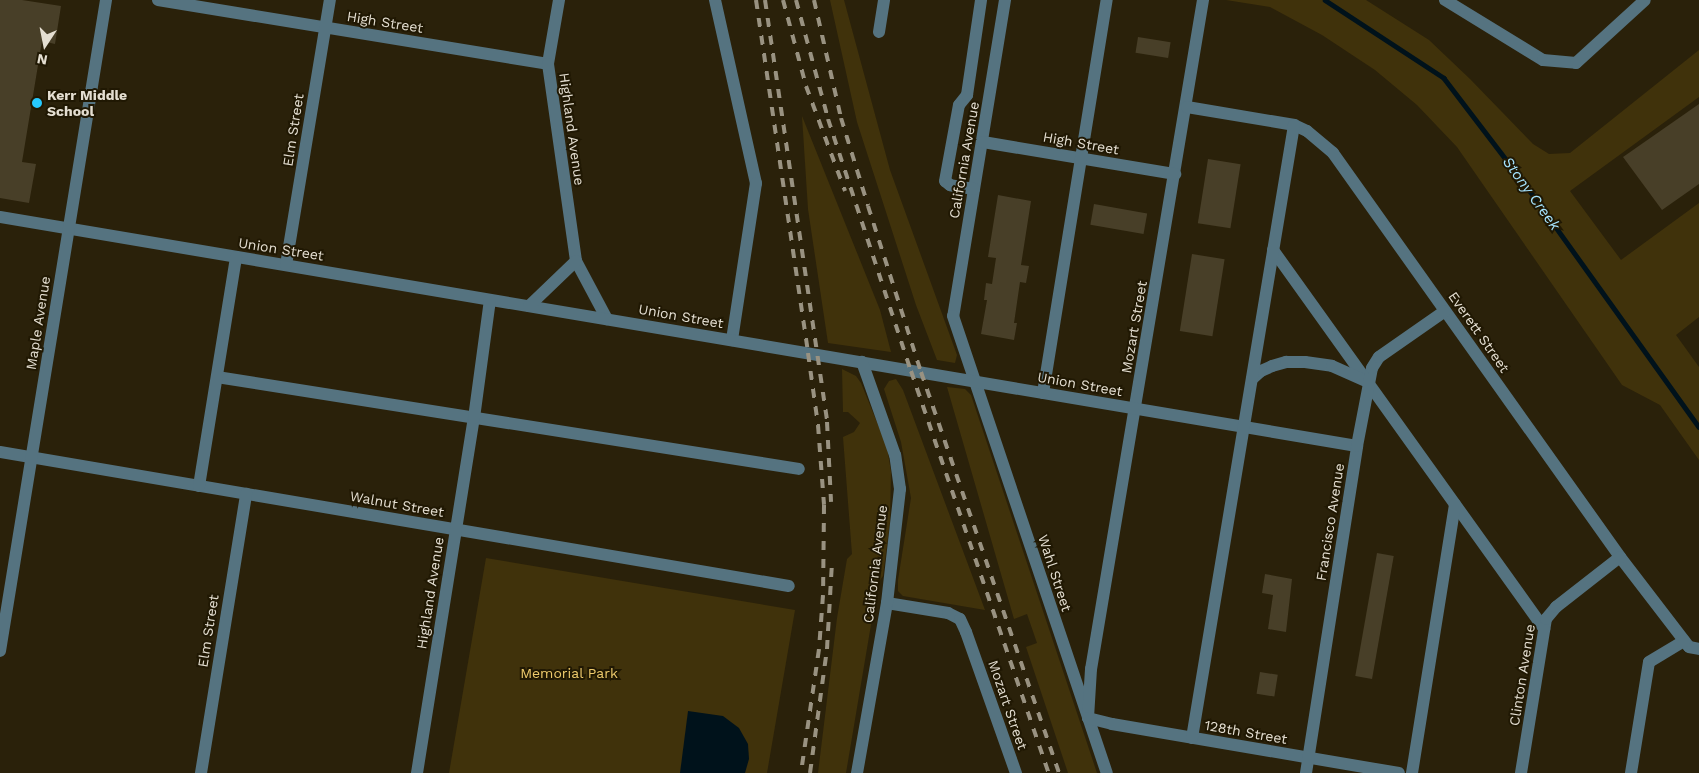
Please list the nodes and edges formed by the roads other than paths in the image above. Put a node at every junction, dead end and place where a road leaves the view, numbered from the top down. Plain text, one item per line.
1 (106, 0) edge
2 (158, 0) edge
3 (330, 0) edge
4 (559, 0) edge
5 (715, 0) edge
6 (884, 0) edge
7 (981, 0) edge
8 (1005, 0) edge
9 (1107, 0) edge
10 (1203, 0) edge
11 (1444, 0) edge
12 (1645, 0) edge
13 (222, 5) edge
14 (326, 27) junction
15 (879, 32) dead end
16 (548, 64) junction
17 (967, 95) junction
18 (990, 98) junction
19 (1187, 106) junction
20 (1294, 125) junction
21 (983, 142) junction
22 (1082, 158) junction
23 (1175, 174) junction
24 (974, 189) junction
25 (0, 217) edge
26 (69, 228) junction
27 (1273, 250) junction
28 (236, 257) junction
29 (576, 262) junction
30 (286, 265) junction
31 (490, 300) junction
32 (529, 306) junction
33 (1445, 311) junction
34 (607, 319) junction
35 (732, 340) junction
36 (862, 362) junction
37 (217, 376) junction
38 (1252, 379) junction
39 (976, 382) junction
40 (1368, 382) junction
41 (1043, 393) junction
42 (1135, 408) junction
43 (474, 418) junction
44 (1244, 427) junction
45 (1356, 446) junction
46 (0, 452) edge
47 (31, 457) junction
48 (799, 469) dead end
49 (200, 486) junction
50 (246, 494) junction
51 (1455, 504) junction
52 (456, 529) junction
53 (1620, 557) junction
54 (789, 586) dead end
55 (887, 603) junction
56 (1544, 629) junction
57 (1684, 640) junction
58 (1699, 649) edge
59 (0, 651) edge
60 (1088, 718) junction
61 (1192, 738) junction
62 (1308, 758) junction
63 (200, 773) edge
64 (417, 773) edge
65 (858, 773) edge
66 (1016, 773) edge
67 (1106, 773) edge
68 (1306, 773) edge
69 (1399, 773) edge
70 (1412, 773) edge
71 (1521, 773) edge
72 (1631, 773) edge

1 - 26 street, Maple Avenue
2 - 13 street, High Street
3 - 14 street, Elm Street
4 - 16 street, Highland Avenue
5 - 35 street
6 - 15 street
7 - 17 street
8 - 18 street, California Avenue
9 - 22 street
10 - 19 street, Mozart Street
11 - 12 street
13 - 14 street, High Street
14 - 16 street, High Street
14 - 30 street, Elm Street
16 - 29 street, Highland Avenue
17 - 18 street
17 - 24 street
18 - 21 street, California Avenue
19 - 20 street, Everett Street
19 - 23 street, Mozart Street
20 - 27 street
20 - 33 street, Everett Street
21 - 22 street, High Street
21 - 24 street, California Avenue
22 - 23 street, High Street
22 - 41 street
23 - 42 street, Mozart Street
24 - 39 street, California Avenue
25 - 26 street, Union Street
26 - 28 street, Union Street
26 - 47 street, Maple Avenue
27 - 38 street
27 - 40 street
28 - 30 street, Union Street
28 - 37 street
29 - 32 street
29 - 34 street, Highland Avenue
30 - 31 street, Union Street
31 - 32 street, Union Street
31 - 43 street, Highland Avenue
32 - 34 street, Union Street
33 - 40 street, Francisco Avenue
33 - 53 street, Everett Street
34 - 35 street, Union Street
35 - 36 street, Union Street
36 - 39 street, Union Street
36 - 55 street, California Avenue
37 - 43 street
37 - 49 street
38 - 40 street
38 - 44 street
39 - 41 street, Union Street
39 - 60 street, Wahl Street
40 - 45 street, Francisco Avenue
40 - 51 street
41 - 42 street, Union Street
42 - 44 street, Union Street
42 - 60 street, Mozart Street
43 - 48 street
43 - 52 street, Highland Avenue
44 - 45 street, Union Street
44 - 61 street
45 - 62 street, Francisco Avenue
46 - 47 street, Walnut Street
47 - 49 street, Walnut Street
47 - 59 street, Maple Avenue
49 - 50 street, Walnut Street
50 - 52 street, Walnut Street
50 - 63 street, Elm Street
51 - 56 street
51 - 70 street
52 - 54 street, Walnut Street
52 - 64 street, Highland Avenue
53 - 56 street, Clinton Avenue
53 - 57 street, Everett Street
55 - 65 street, California Avenue
55 - 66 street, Mozart Street
56 - 71 street, Clinton Avenue
57 - 58 street, Everett Street
57 - 72 street
60 - 61 street, 128th Street
60 - 67 street, Wahl Street
61 - 62 street, 128th Street
62 - 68 street, Francisco Avenue
62 - 69 street, 128th Street

